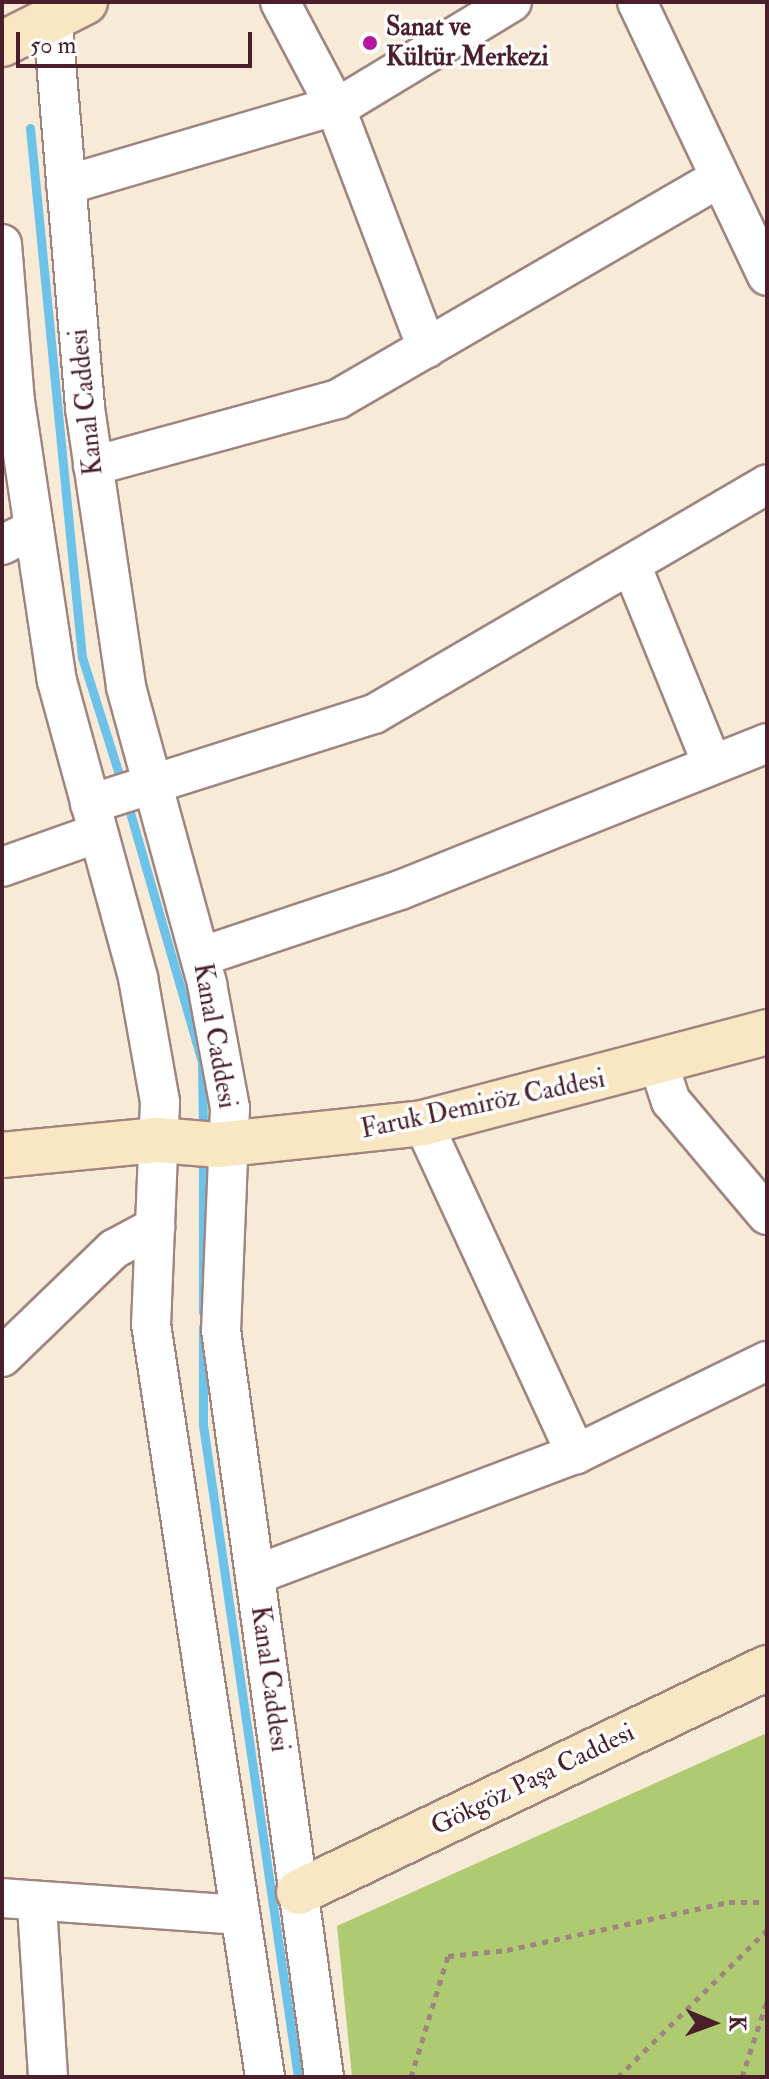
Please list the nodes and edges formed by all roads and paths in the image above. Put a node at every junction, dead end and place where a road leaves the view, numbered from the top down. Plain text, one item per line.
1 (280, 2) edge
2 (512, 2) edge
3 (637, 2) edge
4 (63, 7) edge
5 (2, 44) edge
6 (335, 106) junction
7 (718, 179) junction
8 (66, 185) junction
9 (2, 244) edge
10 (767, 276) edge
11 (427, 348) junction
12 (93, 466) junction
13 (767, 484) edge
14 (18, 537) edge
15 (632, 567) junction
16 (767, 743) edge
17 (712, 764) junction
18 (148, 785) junction
19 (98, 812) junction
20 (2, 867) edge
21 (200, 957) junction
22 (767, 1032) edge
23 (659, 1065) junction
24 (423, 1123) junction
25 (195, 1142) junction
26 (2, 1155) edge
27 (767, 1215) edge
28 (155, 1227) junction
29 (2, 1357) edge
30 (767, 1361) edge
31 (576, 1454) junction
32 (255, 1575) junction
33 (767, 1668) edge
34 (299, 1892) junction
35 (20, 1902) edge
36 (767, 1902) edge
37 (238, 1915) junction
38 (767, 1930) edge
39 (767, 2001) edge
40 (48, 2077) edge
41 (265, 2077) edge
42 (324, 2077) edge
43 (411, 2077) edge
44 (618, 2077) edge
45 (742, 2077) edge

1 - 6 street
2 - 6 street
3 - 7 street
4 - 5 street
4 - 8 street, Kanal Caddesi
6 - 8 street
6 - 11 street
7 - 10 street
7 - 11 street
8 - 12 street, Kanal Caddesi
9 - 14 street, Kanal Caddesi
11 - 12 street
12 - 18 street, Kanal Caddesi
13 - 15 street
14 - 19 street, Kanal Caddesi
15 - 17 street
15 - 18 street
16 - 17 street
17 - 21 street
18 - 19 street
18 - 21 street, Kanal Caddesi
19 - 20 street
19 - 25 street, Kanal Caddesi
21 - 25 street, Kanal Caddesi
22 - 23 street, Faruk Demiröz Caddesi
23 - 24 street, Faruk Demiröz Caddesi
23 - 27 street
24 - 25 street, Faruk Demiröz Caddesi
24 - 31 street
25 - 26 street, Faruk Demiröz Caddesi
25 - 28 street, Kanal Caddesi
25 - 32 street, Kanal Caddesi
28 - 29 street
28 - 37 street, Kanal Caddesi
30 - 31 street
31 - 32 street
32 - 34 street, Kanal Caddesi
33 - 34 street, Gökgöz Paşa Caddesi
34 - 42 street, Kanal Caddesi
35 - 37 street
35 - 40 street
36 - 43 path
37 - 41 street, Kanal Caddesi
38 - 44 path
39 - 45 path

